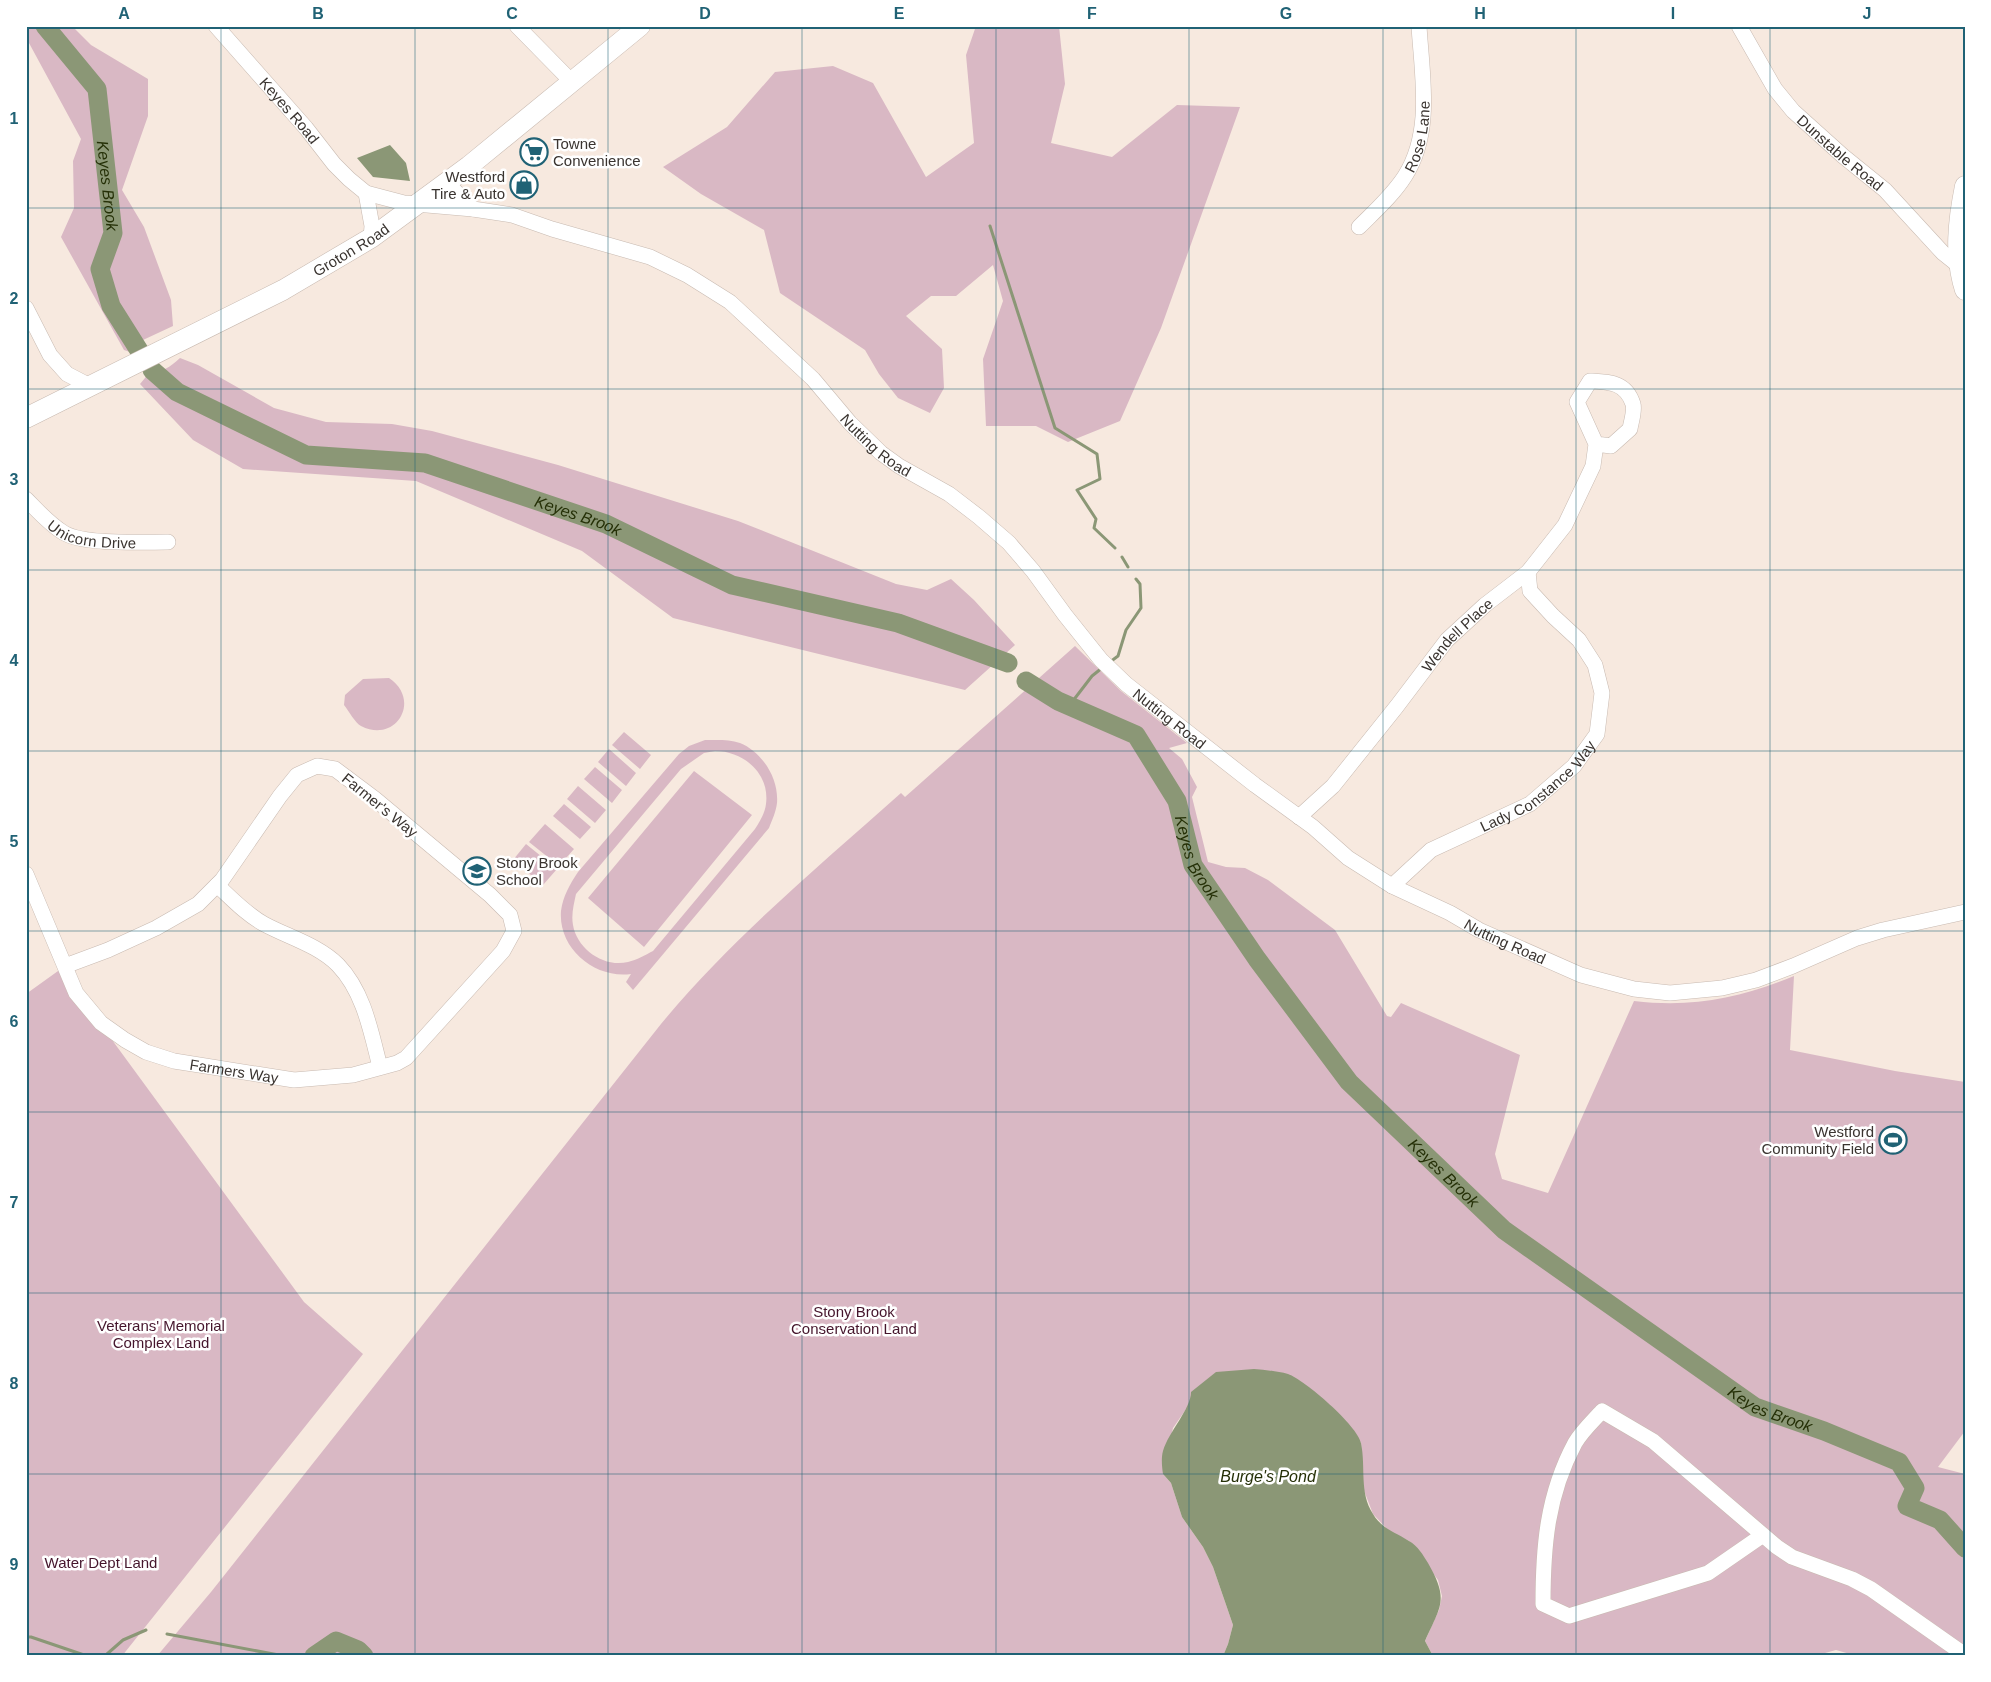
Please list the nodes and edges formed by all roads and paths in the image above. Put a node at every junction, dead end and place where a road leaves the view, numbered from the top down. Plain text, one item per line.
1 (216, 26) edge
2 (518, 26) edge
3 (640, 26) edge
4 (1419, 26) edge
5 (1739, 26) edge
6 (571, 82) junction
7 (447, 183) junction
8 (1965, 186) edge
9 (366, 192) junction
10 (419, 204) junction
11 (473, 209) junction
12 (1359, 227) dead end
13 (372, 238) junction
14 (1958, 265) junction
15 (1965, 290) edge
16 (26, 308) edge
17 (90, 386) junction
18 (26, 418) edge
19 (1596, 444) junction
20 (26, 499) edge
21 (168, 542) dead end
22 (1528, 572) junction
23 (1299, 817) junction
24 (26, 874) edge
25 (217, 885) junction
26 (1392, 886) junction
27 (1965, 912) edge
28 (510, 915) joint
29 (65, 966) junction
30 (380, 1067) junction
31 (1763, 1535) junction
32 (1965, 1656) edge

1 - 9 street, Keyes Road
2 - 6 street
3 - 6 main road, Groton Road
4 - 12 street, Rose Lane
5 - 14 street, Dunstable Road
6 - 7 main road, Groton Road
7 - 10 main road, Groton Road
7 - 11 street
8 - 14 main road
9 - 10 street, Keyes Road
9 - 13 street
10 - 11 street, Nutting Road
10 - 13 main road, Groton Road
11 - 23 street, Nutting Road
13 - 17 main road, Groton Road
14 - 15 main road
16 - 17 street
17 - 18 main road, Groton Road
19 - 19 street
19 - 22 street, Wendell Place
20 - 21 street, Unicorn Drive
22 - 23 street, Wendell Place
22 - 26 street, Lady Constance Way
23 - 26 street, Nutting Road
24 - 29 street
25 - 28 street, Farmer's Way
25 - 29 street, Farmer's Way
25 - 30 street
26 - 27 street, Nutting Road
28 - 30 street, Farmers Way
29 - 30 street, Farmers Way
31 - 31 street
31 - 32 street

